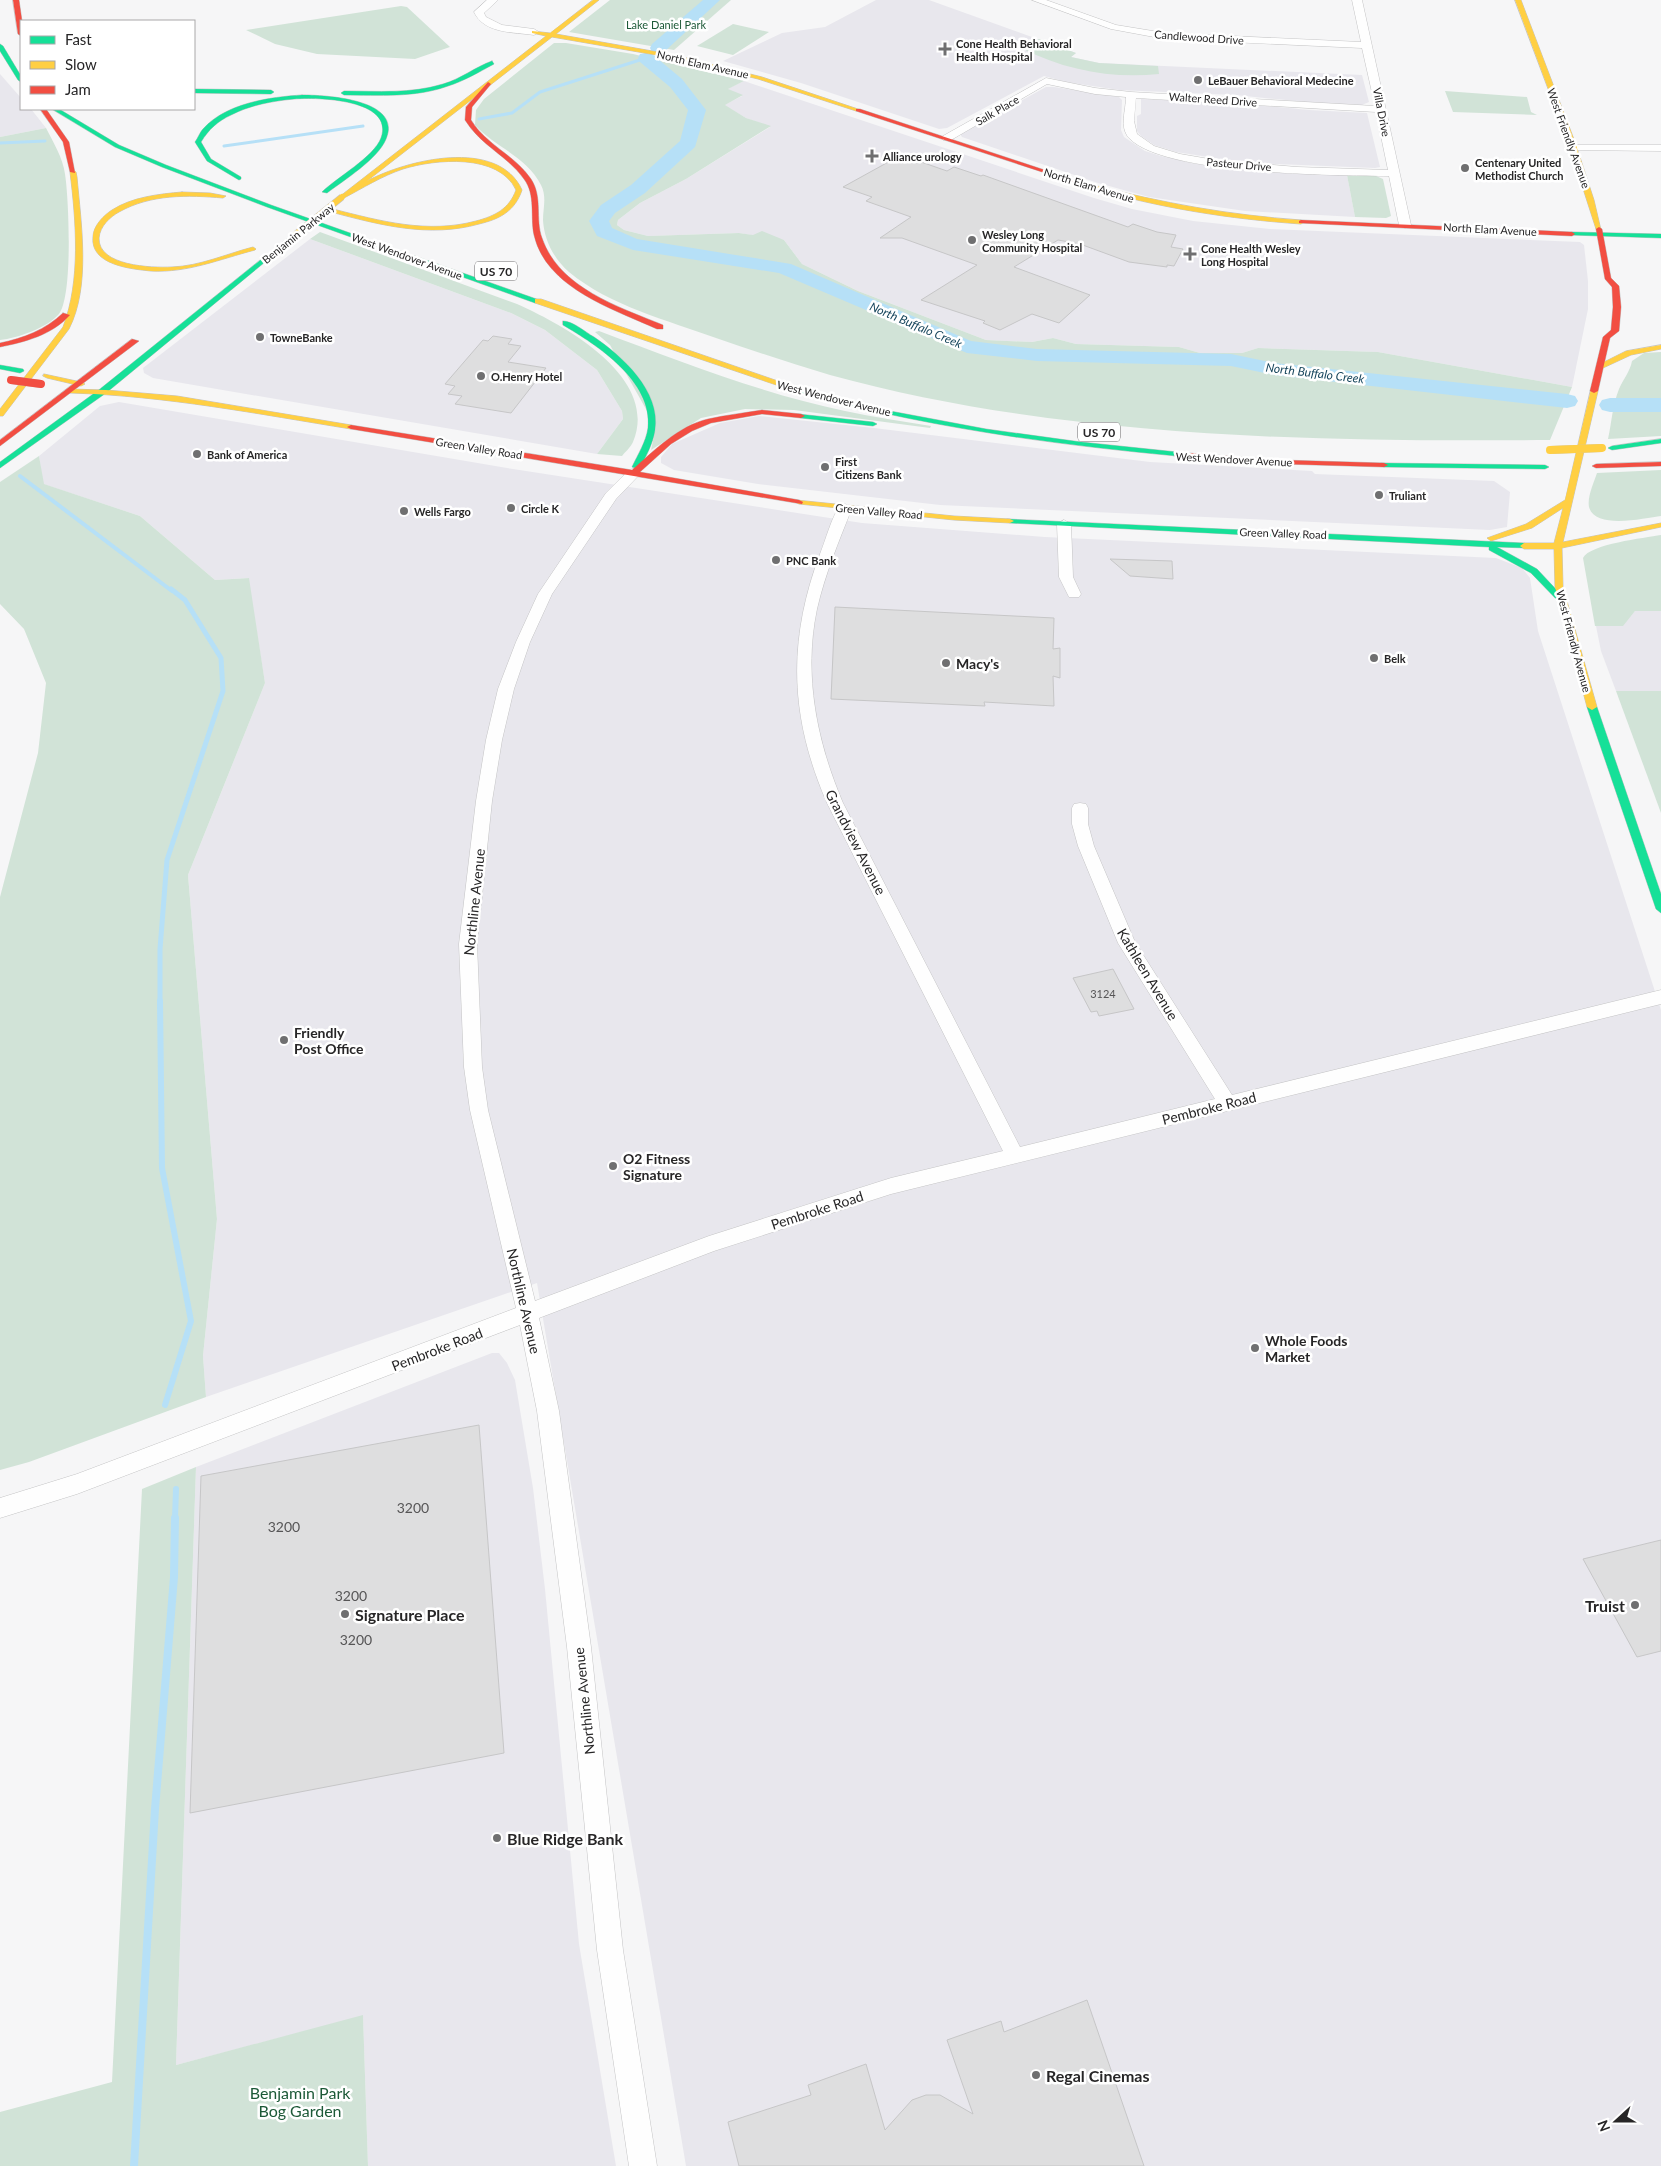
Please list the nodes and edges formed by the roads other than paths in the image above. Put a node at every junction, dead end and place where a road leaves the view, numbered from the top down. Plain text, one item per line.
1 (16, 0) edge
2 (493, 0) edge
3 (596, 0) edge
4 (1357, 0) edge
5 (1518, 0) edge
6 (1042, 1) edge
7 (550, 21) dead end
8 (20, 27) edge
9 (534, 32) junction
10 (552, 34) junction
11 (522, 41) dead end
12 (1367, 45) junction
13 (0, 46) edge
14 (20, 79) edge
15 (1046, 81) joint
16 (488, 84) junction
17 (195, 91) edge
18 (456, 93) dead end
19 (1131, 95) junction
20 (1380, 109) junction
21 (44, 110) edge
22 (57, 110) edge
23 (947, 138) junction
24 (394, 140) dead end
25 (1575, 148) junction
26 (1661, 148) edge
27 (196, 165) dead end
28 (1394, 173) junction
29 (343, 178) junction
30 (342, 197) junction
31 (316, 200) junction
32 (269, 206) junction
33 (333, 210) junction
34 (287, 222) dead end
35 (1405, 225) junction
36 (1601, 235) junction
37 (1661, 236) edge
38 (402, 237) dead end
39 (231, 266) dead end
40 (511, 293) junction
41 (77, 294) junction
42 (578, 300) dead end
43 (1598, 327) dead end
44 (148, 331) dead end
45 (1607, 338) junction
46 (0, 345) edge
47 (1661, 346) edge
48 (1600, 366) junction
49 (0, 367) edge
50 (5, 378) edge
51 (44, 380) junction
52 (76, 387) junction
53 (103, 391) junction
54 (0, 414) edge
55 (885, 426) dead end
56 (904, 428) dead end
57 (1661, 441) edge
58 (0, 444) edge
59 (1080, 446) junction
60 (1661, 447) edge
61 (1607, 448) junction
62 (1546, 450) dead end
63 (1661, 464) edge
64 (0, 466) edge
65 (634, 473) junction
66 (1568, 501) junction
67 (845, 508) junction
68 (1580, 515) dead end
69 (1064, 524) junction
70 (1604, 524) dead end
71 (1661, 525) edge
72 (1648, 527) junction
73 (1484, 544) junction
74 (1558, 546) junction
75 (1074, 594) dead end
76 (1563, 601) junction
77 (1080, 808) dead end
78 (1661, 909) edge
79 (1661, 998) edge
80 (1228, 1103) junction
81 (1014, 1155) junction
82 (527, 1313) junction
83 (0, 1508) edge
84 (643, 2166) edge

1 - 8 main road
2 - 9 street
3 - 10 main road, Benjamin Parkway
4 - 12 street, Villa Drive
5 - 25 main road, West Friendly Avenue
6 - 12 street, Candlewood Drive
7 - 9 main road
9 - 10 main road, North Elam Avenue
9 - 11 main road
10 - 16 main road, Benjamin Parkway
10 - 23 main road, North Elam Avenue
12 - 20 street, Villa Drive
13 - 14 main road
15 - 19 street, Walter Reed Drive
15 - 23 street, Salk Place
16 - 30 main road, Benjamin Parkway
16 - 42 main road
17 - 18 main road
19 - 20 street, Walter Reed Drive
19 - 28 street, Pasteur Drive
20 - 28 street, Villa Drive
21 - 41 main road
22 - 32 main road, West Wendover Avenue / US 70
23 - 35 main road, North Elam Avenue
24 - 29 main road, Benjamin Parkway
25 - 26 street
25 - 36 main road, West Friendly Avenue
27 - 29 main road
28 - 35 street, Villa Drive
29 - 31 main road, Benjamin Parkway
30 - 33 main road
30 - 53 main road, Benjamin Parkway, bridge
31 - 33 main road, West Wendover Avenue
31 - 34 main road, Benjamin Parkway
32 - 39 main road, Benjamin Parkway
32 - 40 main road, West Wendover Avenue / US 70
33 - 38 main road, West Wendover Avenue
35 - 36 main road, North Elam Avenue
36 - 37 main road, North Elam Avenue
36 - 45 main road, West Friendly Avenue
40 - 59 main road, West Wendover Avenue / US 70
40 - 65 main road
41 - 46 main road
41 - 54 main road
43 - 45 main road
44 - 52 main road
45 - 47 main road
45 - 48 main road, West Friendly Avenue
47 - 48 main road
48 - 66 main road, West Friendly Avenue
49 - 51 main road, Green Valley Road
50 - 51 main road, Green Valley Road, bridge
51 - 52 main road, Green Valley Road
52 - 53 main road, Green Valley Road
52 - 58 main road
53 - 64 main road, Benjamin Parkway
53 - 65 main road, Green Valley Road
55 - 65 main road
56 - 59 main road
57 - 61 main road
59 - 63 main road, West Wendover Avenue / US 70
60 - 61 main road
61 - 62 main road, bridge
65 - 67 main road, Green Valley Road
65 - 82 street, Northline Avenue
66 - 68 main road
66 - 73 main road
66 - 74 main road, West Friendly Avenue
67 - 69 main road, Green Valley Road
67 - 81 street, Grandview Avenue
69 - 73 main road, Green Valley Road
69 - 75 street
70 - 72 main road
71 - 72 main road, Green Valley Road
72 - 74 main road, Green Valley Road
73 - 74 main road, Green Valley Road
73 - 76 main road
74 - 76 main road, West Friendly Avenue
76 - 78 main road, West Friendly Avenue
77 - 80 street, Kathleen Avenue
79 - 80 street, Pembroke Road
80 - 81 street, Pembroke Road
81 - 82 street, Pembroke Road
82 - 83 street, Pembroke Road
82 - 84 street, Northline Avenue

